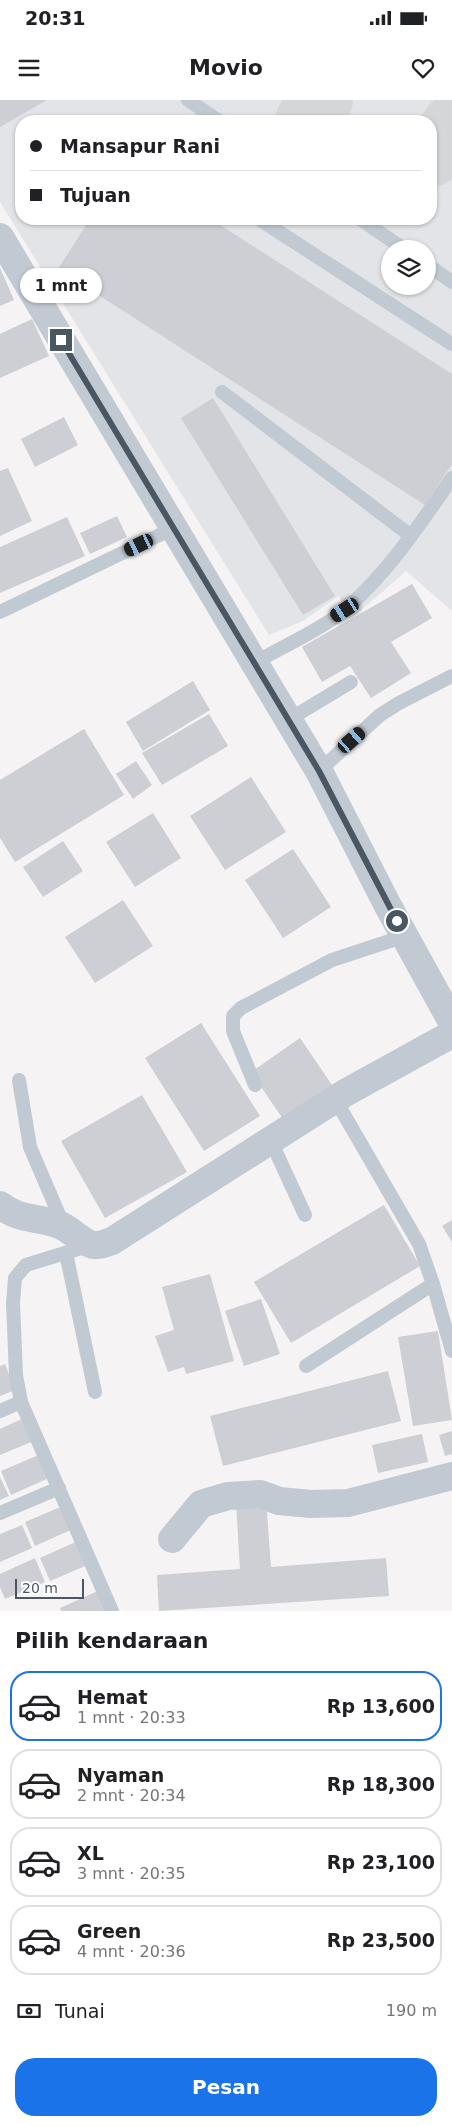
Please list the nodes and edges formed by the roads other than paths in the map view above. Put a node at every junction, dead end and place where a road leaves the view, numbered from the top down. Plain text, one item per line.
1 (188, 100) edge
2 (210, 115) edge
3 (268, 225) edge
4 (369, 225) edge
5 (0, 237) edge
6 (391, 240) edge
7 (436, 271) edge
8 (452, 282) edge
9 (452, 344) edge
10 (222, 392) dead end
11 (452, 478) edge
12 (174, 528) junction
13 (411, 536) junction
14 (0, 612) edge
15 (254, 663) junction
16 (452, 676) edge
17 (351, 682) dead end
18 (288, 720) junction
19 (319, 771) junction
20 (405, 936) junction
21 (452, 1022) edge
22 (452, 1034) edge
23 (19, 1080) dead end
24 (255, 1085) dead end
25 (335, 1099) junction
26 (270, 1139) junction
27 (0, 1205) edge
28 (305, 1215) dead end
29 (65, 1240) junction
30 (433, 1284) junction
31 (452, 1351) edge
32 (306, 1366) dead end
33 (95, 1392) dead end
34 (21, 1402) junction
35 (0, 1411) edge
36 (452, 1476) edge
37 (59, 1488) junction
38 (0, 1513) edge
39 (172, 1539) dead end
40 (112, 1611) edge

1 - 2 lane
3 - 9 lane
4 - 6 lane
5 - 12 street
7 - 8 lane
10 - 13 lane
11 - 13 lane
12 - 14 lane
12 - 15 street
13 - 15 lane
15 - 18 street
16 - 19 lane
17 - 18 lane
18 - 19 street
19 - 20 street
20 - 21 street
20 - 24 lane
22 - 25 street
23 - 29 lane
25 - 26 street
25 - 30 lane
26 - 28 lane
26 - 29 street
27 - 29 street
29 - 33 lane
29 - 34 lane
30 - 31 lane
30 - 32 lane
34 - 35 lane
34 - 37 lane
36 - 39 street
37 - 38 lane
37 - 40 lane

